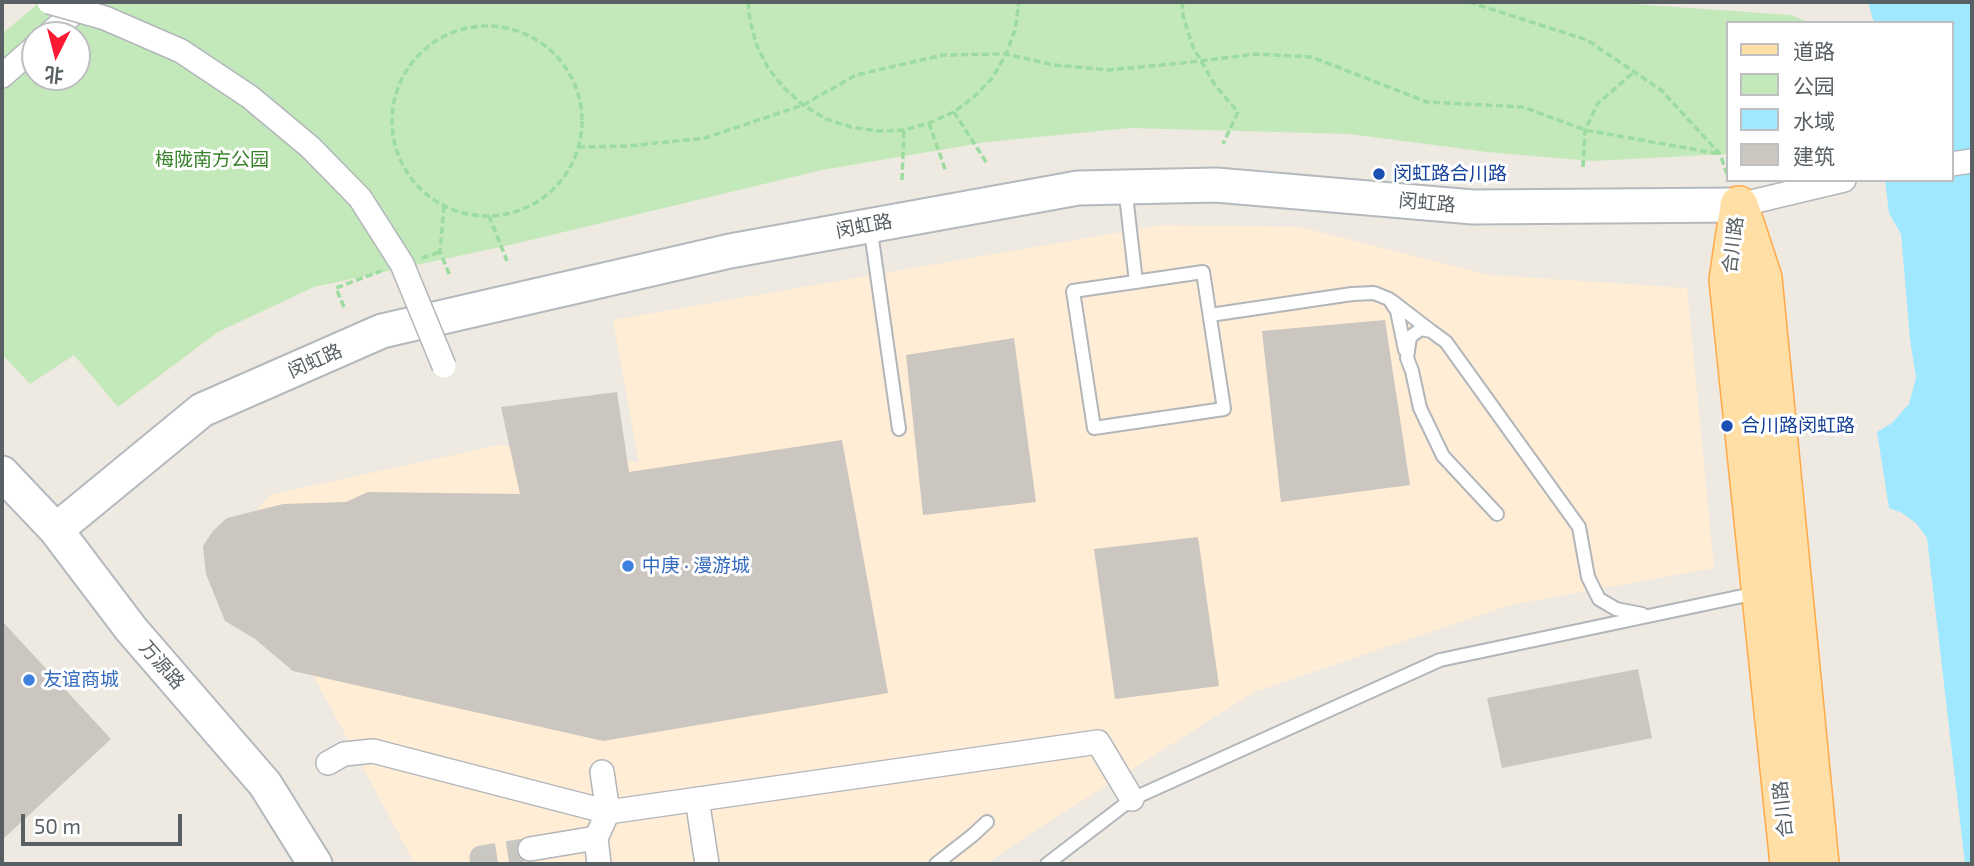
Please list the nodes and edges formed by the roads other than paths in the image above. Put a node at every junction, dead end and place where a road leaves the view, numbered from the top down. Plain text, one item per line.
1 (49, 2) edge
2 (76, 10) junction
3 (64, 21) edge
4 (21, 59) edge
5 (2, 76) edge
6 (1972, 161) edge
7 (1953, 164) edge
8 (1819, 182) edge
9 (1125, 187) junction
10 (1733, 189) edge
11 (870, 225) junction
12 (1136, 282) junction
13 (1389, 299) junction
14 (1210, 315) junction
15 (1436, 335) junction
16 (1407, 358) junction
17 (444, 366) dead end
18 (899, 429) dead end
19 (2, 473) edge
20 (1497, 514) dead end
21 (56, 530) junction
22 (1761, 592) junction
23 (1653, 615) junction
24 (328, 763) dead end
25 (602, 772) dead end
26 (697, 799) junction
27 (1132, 799) junction
28 (608, 812) junction
29 (987, 822) dead end
30 (596, 838) junction
31 (530, 849) tunnel mouth
32 (315, 864) edge
33 (599, 864) edge
34 (707, 864) edge
35 (936, 864) edge
36 (1047, 864) edge
37 (1789, 864) edge
38 (1821, 864) edge

1 - 2 street, bridge
2 - 3 street
2 - 17 street, bridge
4 - 5 street
6 - 7 street
8 - 10 street
9 - 10 main road, 闵虹路
9 - 11 main road, 闵虹路
9 - 12 lane
10 - 22 main road, 合川路
10 - 38 main road, 合川路
11 - 18 lane
11 - 21 main road, 闵虹路
12 - 14 lane
12 - 14 lane
13 - 14 lane
13 - 15 lane
13 - 16 lane
15 - 16 lane
15 - 23 lane
16 - 20 lane
19 - 21 main road, 万源路
21 - 32 main road, 万源路
22 - 23 lane
22 - 37 main road, 合川路
23 - 27 lane
24 - 28 street
25 - 28 street
26 - 27 street
26 - 28 street
26 - 34 street
27 - 36 lane
28 - 30 street
29 - 35 lane
30 - 31 street
30 - 33 street

